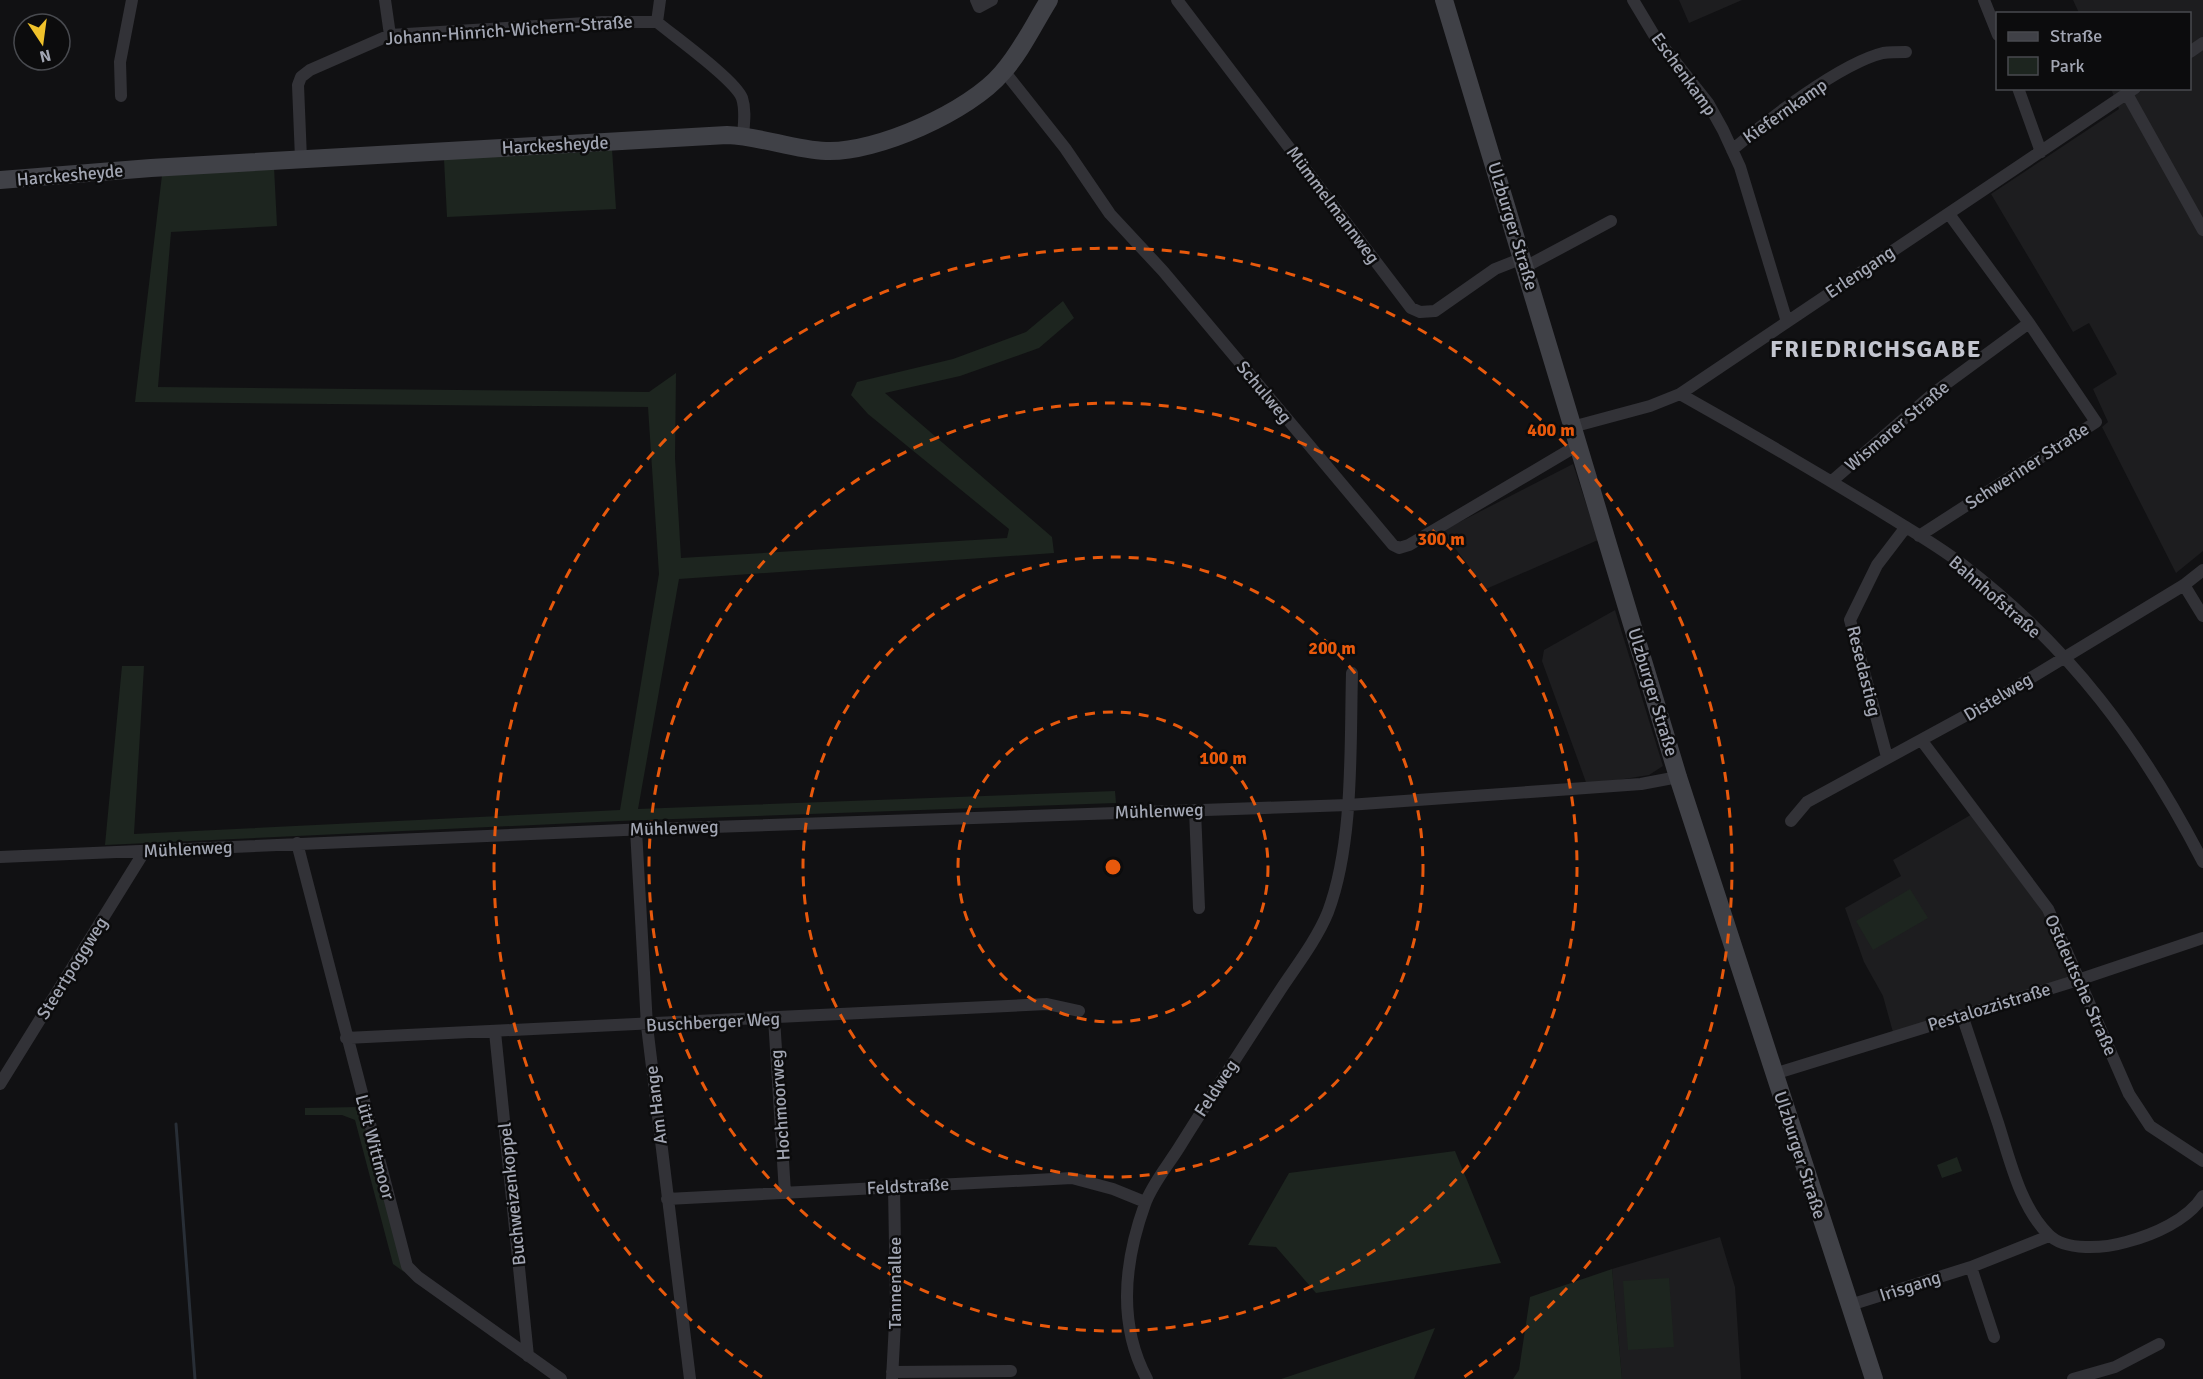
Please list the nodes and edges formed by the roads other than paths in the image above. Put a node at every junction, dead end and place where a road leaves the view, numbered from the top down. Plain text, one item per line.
1 (132, 0) edge
2 (385, 0) edge
3 (660, 0) edge
4 (976, 0) edge
5 (992, 0) edge
6 (1049, 0) edge
7 (1177, 0) edge
8 (1444, 0) edge
9 (1633, 0) edge
10 (1984, 0) edge
11 (657, 22) junction
12 (1996, 30) edge
13 (390, 35) junction
14 (1906, 52) dead end
15 (1004, 71) junction
16 (2019, 90) edge
17 (2131, 91) edge
18 (121, 96) dead end
19 (743, 136) junction
20 (1732, 150) junction
21 (2042, 152) junction
22 (301, 159) junction
23 (0, 180) edge
24 (1949, 214) junction
25 (1611, 221) dead end
26 (2203, 230) edge
27 (1524, 262) junction
28 (1787, 322) junction
29 (2029, 322) junction
30 (1680, 394) junction
31 (1572, 427) junction
32 (1578, 445) junction
33 (1832, 481) junction
34 (1906, 528) junction
35 (1918, 536) junction
36 (2203, 570) edge
37 (2184, 585) junction
38 (2203, 615) edge
39 (2064, 658) junction
40 (1352, 673) dead end
41 (1922, 741) junction
42 (1887, 758) junction
43 (1678, 777) junction
44 (1348, 805) junction
45 (1195, 810) junction
46 (1791, 820) dead end
47 (636, 830) junction
48 (297, 843) junction
49 (144, 852) junction
50 (0, 857) edge
51 (2203, 862) edge
52 (1199, 908) dead end
53 (2203, 938) edge
54 (2078, 980) junction
55 (1079, 1011) dead end
56 (1962, 1015) junction
57 (774, 1018) junction
58 (647, 1026) junction
59 (495, 1032) junction
60 (346, 1038) junction
61 (1774, 1074) junction
62 (0, 1084) edge
63 (2203, 1161) edge
64 (894, 1187) junction
65 (785, 1193) junction
66 (2203, 1196) edge
67 (667, 1199) junction
68 (1145, 1202) junction
69 (2049, 1236) junction
70 (1971, 1266) junction
71 (1850, 1305) junction
72 (1994, 1337) dead end
73 (2159, 1344) dead end
74 (528, 1356) junction
75 (1011, 1371) dead end
76 (892, 1375) edge
77 (561, 1379) edge
78 (690, 1379) edge
79 (1147, 1379) edge
80 (1874, 1379) edge
81 (2073, 1379) edge

1 - 18 street
2 - 13 street
3 - 11 street
4 - 5 street
6 - 15 main road, Harckesheyde
7 - 27 street, Mümmelmannweg
8 - 27 main road, Ulzburger Straße
9 - 20 street, Eschenkamp
10 - 12 street
11 - 13 street, Johann-Hinrich-Wichern-Straße
11 - 19 street, Johann-Hinrich-Wichern-Straße
13 - 22 street, Johann-Hinrich-Wichern-Straße
14 - 20 street, Kiefernkamp
15 - 19 main road, Harckesheyde
15 - 32 street, Schulweg
16 - 21 street
17 - 21 street, Erlengang
17 - 26 street
19 - 22 main road, Harckesheyde
20 - 28 street, Kiefernkamp
21 - 24 street, Erlengang
22 - 23 main road, Harckesheyde
24 - 28 street, Erlengang
24 - 29 street
25 - 27 street, Mümmelmannweg
27 - 31 main road, Ulzburger Straße
28 - 30 street, Erlengang
29 - 33 street, Wismarer Straße
29 - 35 street, Schweriner Straße
30 - 31 street, Erlengang
30 - 33 street, Bahnhofstraße
31 - 32 main road, Ulzburger Straße
32 - 43 main road, Ulzburger Straße
33 - 34 street, Bahnhofstraße
34 - 35 street, Bahnhofstraße
34 - 42 street, Resedastieg
35 - 39 street, Bahnhofstraße
36 - 37 street, Distelweg
37 - 38 street
37 - 39 street, Distelweg
39 - 41 street, Distelweg
39 - 51 street, Bahnhofstraße
40 - 44 street
41 - 42 street, Distelweg
41 - 54 street, Ostdeutsche Straße
42 - 46 street, Distelweg
43 - 44 street, Mühlenweg
43 - 61 main road, Ulzburger Straße
44 - 45 street, Mühlenweg
44 - 68 street, Feldweg
45 - 47 street, Mühlenweg
45 - 52 street
47 - 48 street, Mühlenweg
47 - 58 street, Am Hange
48 - 49 street, Mühlenweg
48 - 60 street, Lütt Wittmoor
49 - 50 street, Mühlenweg
49 - 62 street, Steertpoggweg
53 - 54 street, Pestalozzistraße
54 - 56 street, Pestalozzistraße
54 - 63 street, Ostdeutsche Straße
55 - 57 street, Buschberger Weg
56 - 61 street, Pestalozzistraße
56 - 69 street
57 - 58 street, Buschberger Weg
57 - 65 street, Hochmoorweg
58 - 59 street, Buschberger Weg
58 - 67 street, Am Hange
59 - 60 street, Buschberger Weg
59 - 74 street, Buchweizenkoppel
60 - 74 street, Lütt Wittmoor
61 - 71 main road, Ulzburger Straße
64 - 65 street, Feldstraße
64 - 68 street, Feldstraße
64 - 76 street, Tannenallee
65 - 67 street, Feldstraße
66 - 69 street
67 - 78 street, Am Hange
68 - 79 street, Feldweg
69 - 70 street, Irisgang
70 - 71 street, Irisgang
70 - 72 street
71 - 80 main road, Ulzburger Straße
73 - 81 street
74 - 77 street, Lütt Wittmoor
75 - 76 street

